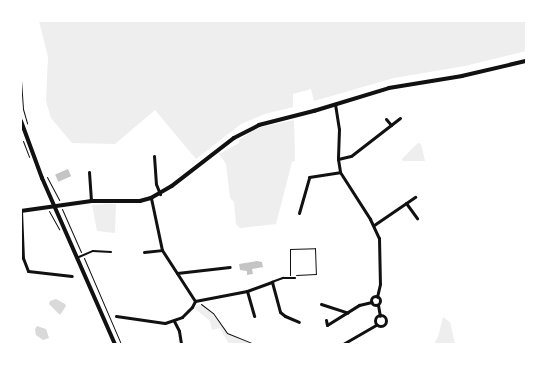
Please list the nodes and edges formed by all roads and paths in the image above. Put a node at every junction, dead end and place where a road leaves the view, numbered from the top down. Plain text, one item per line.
1 (526, 61) edge
2 (21, 80) edge
3 (335, 104) junction
4 (400, 118) dead end
5 (386, 119) dead end
6 (21, 121) edge
7 (27, 124) dead end
8 (391, 125) junction
9 (154, 156) dead end
10 (338, 159) junction
11 (89, 172) dead end
12 (340, 172) junction
13 (45, 174) dead end
14 (160, 194) junction
15 (415, 197) dead end
16 (151, 198) junction
17 (91, 201) junction
18 (406, 203) junction
19 (61, 205) junction
20 (54, 206) junction
21 (21, 212) edge
22 (299, 213) dead end
23 (417, 218) dead end
24 (374, 225) junction
25 (162, 250) junction
26 (111, 252) dead end
27 (144, 252) dead end
28 (83, 255) junction
29 (22, 258) edge
30 (77, 258) junction
31 (230, 267) dead end
32 (178, 273) junction
33 (72, 276) dead end
34 (290, 278) junction
35 (295, 278) joint
36 (272, 282) junction
37 (247, 291) junction
38 (377, 297) junction
39 (195, 301) junction
40 (372, 302) junction
41 (321, 304) dead end
42 (378, 305) junction
43 (348, 313) junction
44 (116, 316) dead end
45 (254, 316) dead end
46 (380, 316) junction
47 (326, 320) dead end
48 (174, 321) junction
49 (299, 322) dead end
50 (377, 324) junction
51 (115, 344) edge
52 (121, 344) edge
53 (182, 344) edge
54 (254, 344) edge
55 (343, 344) edge

1 - 3 street
2 - 7 path
3 - 10 street
3 - 14 street
4 - 8 street
5 - 8 street
6 - 20 main road
8 - 10 street
9 - 14 street
10 - 12 street
11 - 17 street
12 - 22 street
12 - 24 street
13 - 19 path
14 - 16 street
15 - 18 street
16 - 17 street
16 - 25 street
17 - 19 street
18 - 23 street
18 - 24 street
19 - 20 street
19 - 28 path
20 - 21 street
20 - 30 main road
21 - 29 street
24 - 38 street
25 - 27 street
25 - 32 street
26 - 28 lane
28 - 30 lane
28 - 52 path
29 - 33 street
30 - 51 main road
31 - 32 street
32 - 39 street
34 - 35 lane
34 - 35 path
34 - 36 lane
36 - 37 street
36 - 49 street
37 - 39 street
37 - 45 street
38 - 40 street
38 - 42 street
39 - 48 street
39 - 54 path
40 - 42 street
40 - 43 street
41 - 43 street
42 - 46 street
43 - 47 street
44 - 48 street
46 - 50 street
46 - 50 street
48 - 53 street
50 - 55 street

